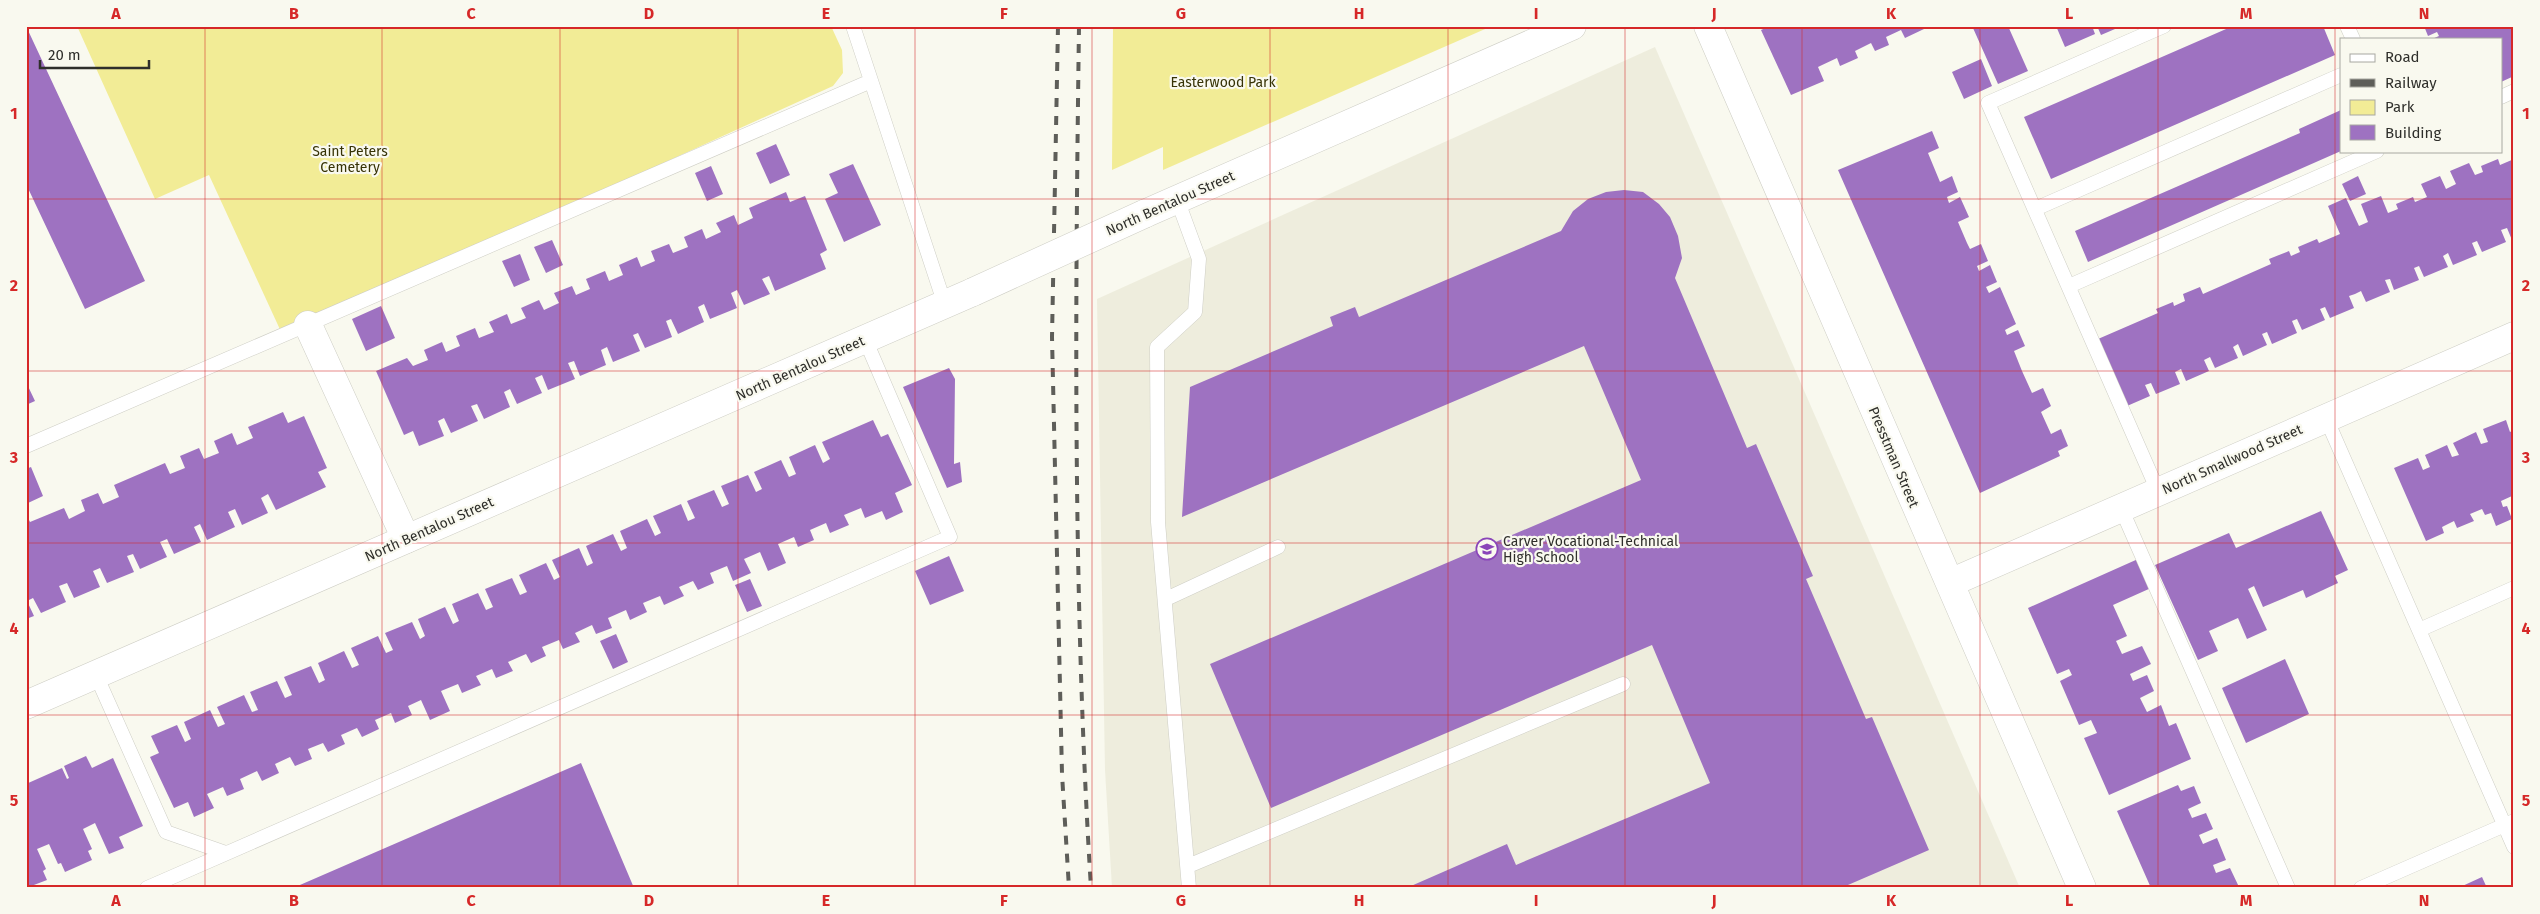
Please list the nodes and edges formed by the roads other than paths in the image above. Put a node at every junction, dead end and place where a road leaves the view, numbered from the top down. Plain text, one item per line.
1 (853, 26) edge
2 (1572, 26) edge
3 (1708, 26) edge
4 (2164, 26) edge
5 (2347, 26) edge
6 (2353, 38) edge
7 (2340, 75) edge
8 (871, 81) junction
9 (2514, 91) edge
10 (2502, 97) edge
11 (2375, 152) edge
12 (1177, 199) junction
13 (2035, 209) junction
14 (2068, 286) junction
15 (945, 305) junction
16 (308, 325) junction
17 (2514, 336) edge
18 (865, 339) junction
19 (2326, 418) junction
20 (26, 446) edge
21 (2158, 491) junction
22 (2121, 508) junction
23 (406, 539) junction
24 (1278, 547) dead end
25 (1950, 584) junction
26 (2514, 588) edge
27 (1166, 599) junction
28 (2419, 630) junction
29 (96, 675) junction
30 (1623, 684) dead end
31 (26, 705) edge
32 (2509, 823) edge
33 (2514, 847) edge
34 (226, 853) junction
35 (1188, 866) junction
36 (147, 888) edge
37 (1189, 888) edge
38 (2082, 888) edge
39 (2288, 888) edge
40 (2361, 888) edge

1 - 8 lane
2 - 12 street, North Bentalou Street
3 - 25 street, Presstman Street
4 - 13 lane
5 - 6 lane
7 - 13 lane
8 - 15 lane
8 - 16 lane
9 - 10 lane
11 - 14 lane
12 - 15 street, North Bentalou Street, bridge
12 - 27 lane
13 - 14 lane
14 - 21 lane
15 - 18 street, North Bentalou Street
16 - 20 lane
16 - 23 street
17 - 19 street, North Smallwood Street
18 - 23 street, North Bentalou Street
18 - 34 lane
19 - 21 street, North Smallwood Street
19 - 28 lane
21 - 22 street, North Smallwood Street
22 - 25 street, North Smallwood Street
22 - 39 lane
23 - 29 street, North Bentalou Street
24 - 27 lane
25 - 38 street, Presstman Street
26 - 28 lane
27 - 35 lane
28 - 32 lane
29 - 31 street, North Bentalou Street
29 - 34 lane
30 - 35 lane
32 - 33 lane
32 - 40 lane
34 - 36 lane
35 - 37 lane

